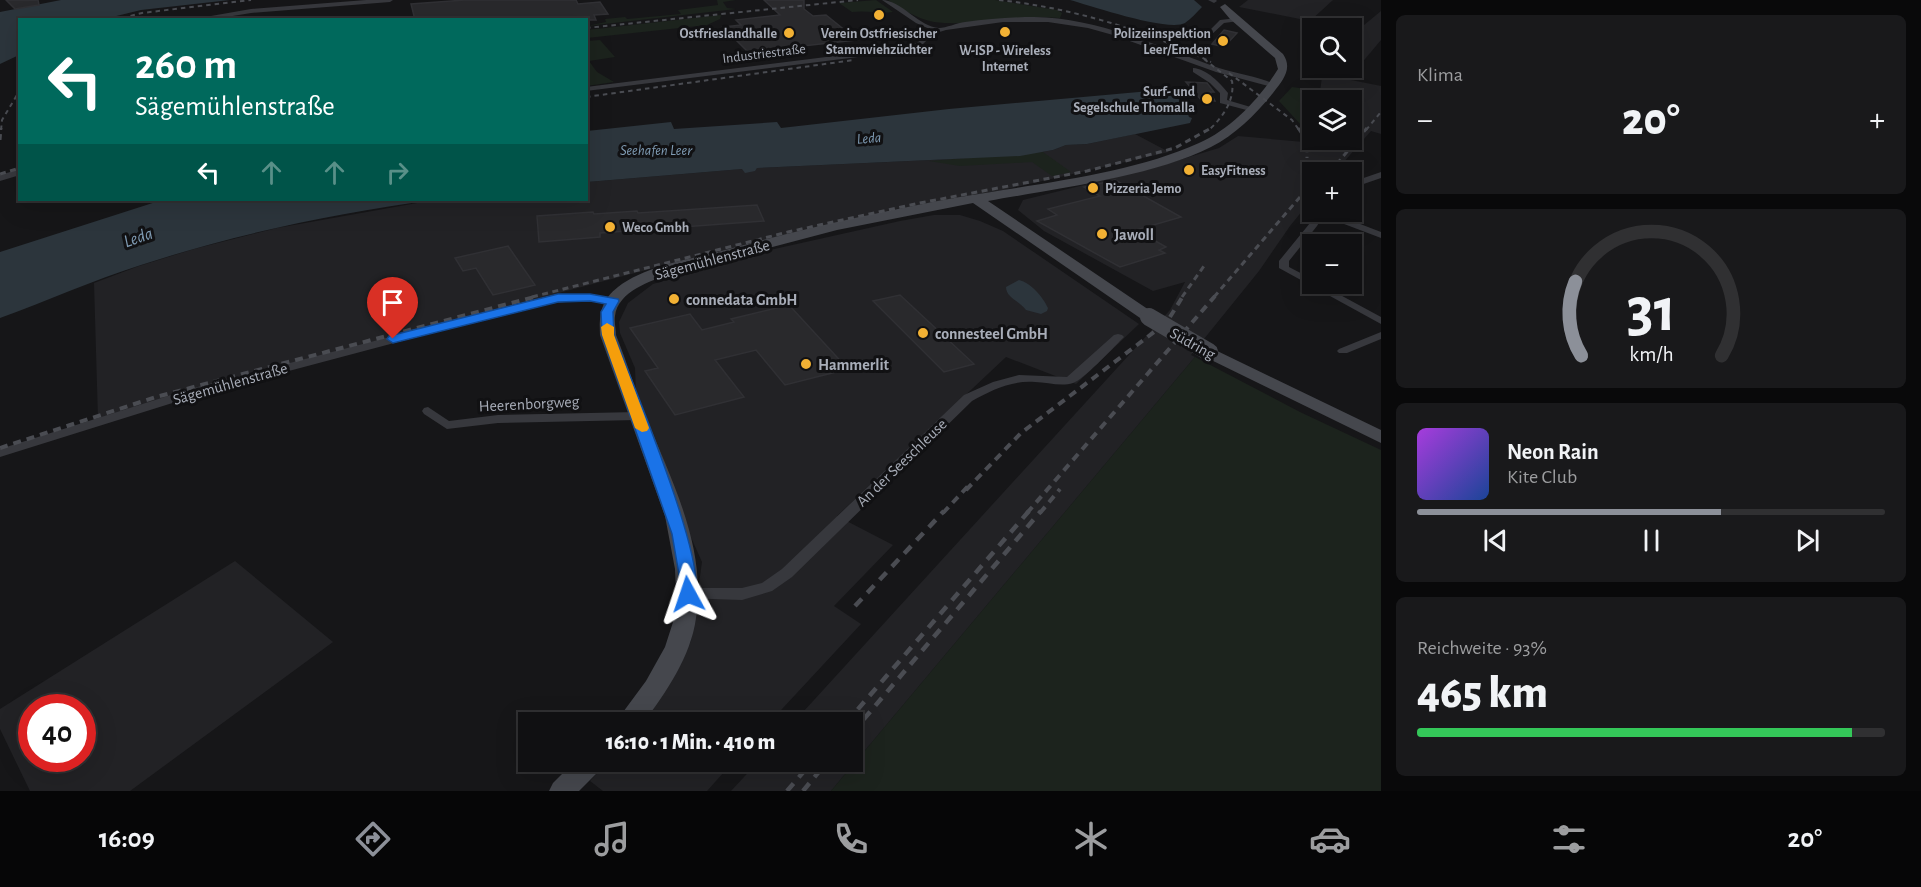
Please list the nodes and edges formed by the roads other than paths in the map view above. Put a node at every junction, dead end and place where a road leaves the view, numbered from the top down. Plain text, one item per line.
1 (390, 0) edge
2 (885, 0) edge
3 (1212, 1) edge
4 (204, 18) edge
5 (1237, 20) junction
6 (938, 30) junction
7 (1208, 35) dead end
8 (1190, 67) dead end
9 (1272, 85) junction
10 (588, 89) edge
11 (1251, 110) junction
12 (18, 173) edge
13 (1381, 175) edge
14 (0, 178) edge
15 (1362, 182) edge
16 (1032, 190) junction
17 (976, 200) junction
18 (929, 207) junction
19 (1315, 222) edge
20 (1347, 222) edge
21 (1017, 229) junction
22 (1381, 235) edge
23 (613, 301) junction
24 (1381, 321) edge
25 (1381, 335) edge
26 (1118, 337) dead end
27 (1343, 351) dead end
28 (428, 411) dead end
29 (637, 416) junction
30 (1381, 437) edge
31 (0, 453) edge
32 (688, 594) junction
33 (637, 712) edge
34 (581, 772) edge
35 (562, 791) edge

1 - 4 street
2 - 6 street
3 - 5 main road
5 - 7 street
5 - 9 main road
6 - 9 street
6 - 10 street, Industriestraße
8 - 11 street
9 - 11 main road, Sägemühlenstraße
11 - 16 main road, Sägemühlenstraße
12 - 14 street
13 - 15 street
16 - 17 main road, Sägemühlenstraße
16 - 21 main road
17 - 18 main road, Sägemühlenstraße
17 - 21 main road, Südring
18 - 21 main road
18 - 23 main road, Sägemühlenstraße
19 - 24 street
20 - 22 street
21 - 30 main road, Südring, bridge
23 - 29 main road
23 - 31 street, Sägemühlenstraße
25 - 27 street
26 - 32 street, An der Seeschleuse
28 - 29 street, Heerenborgweg
29 - 32 main road
32 - 33 main road
34 - 35 main road

